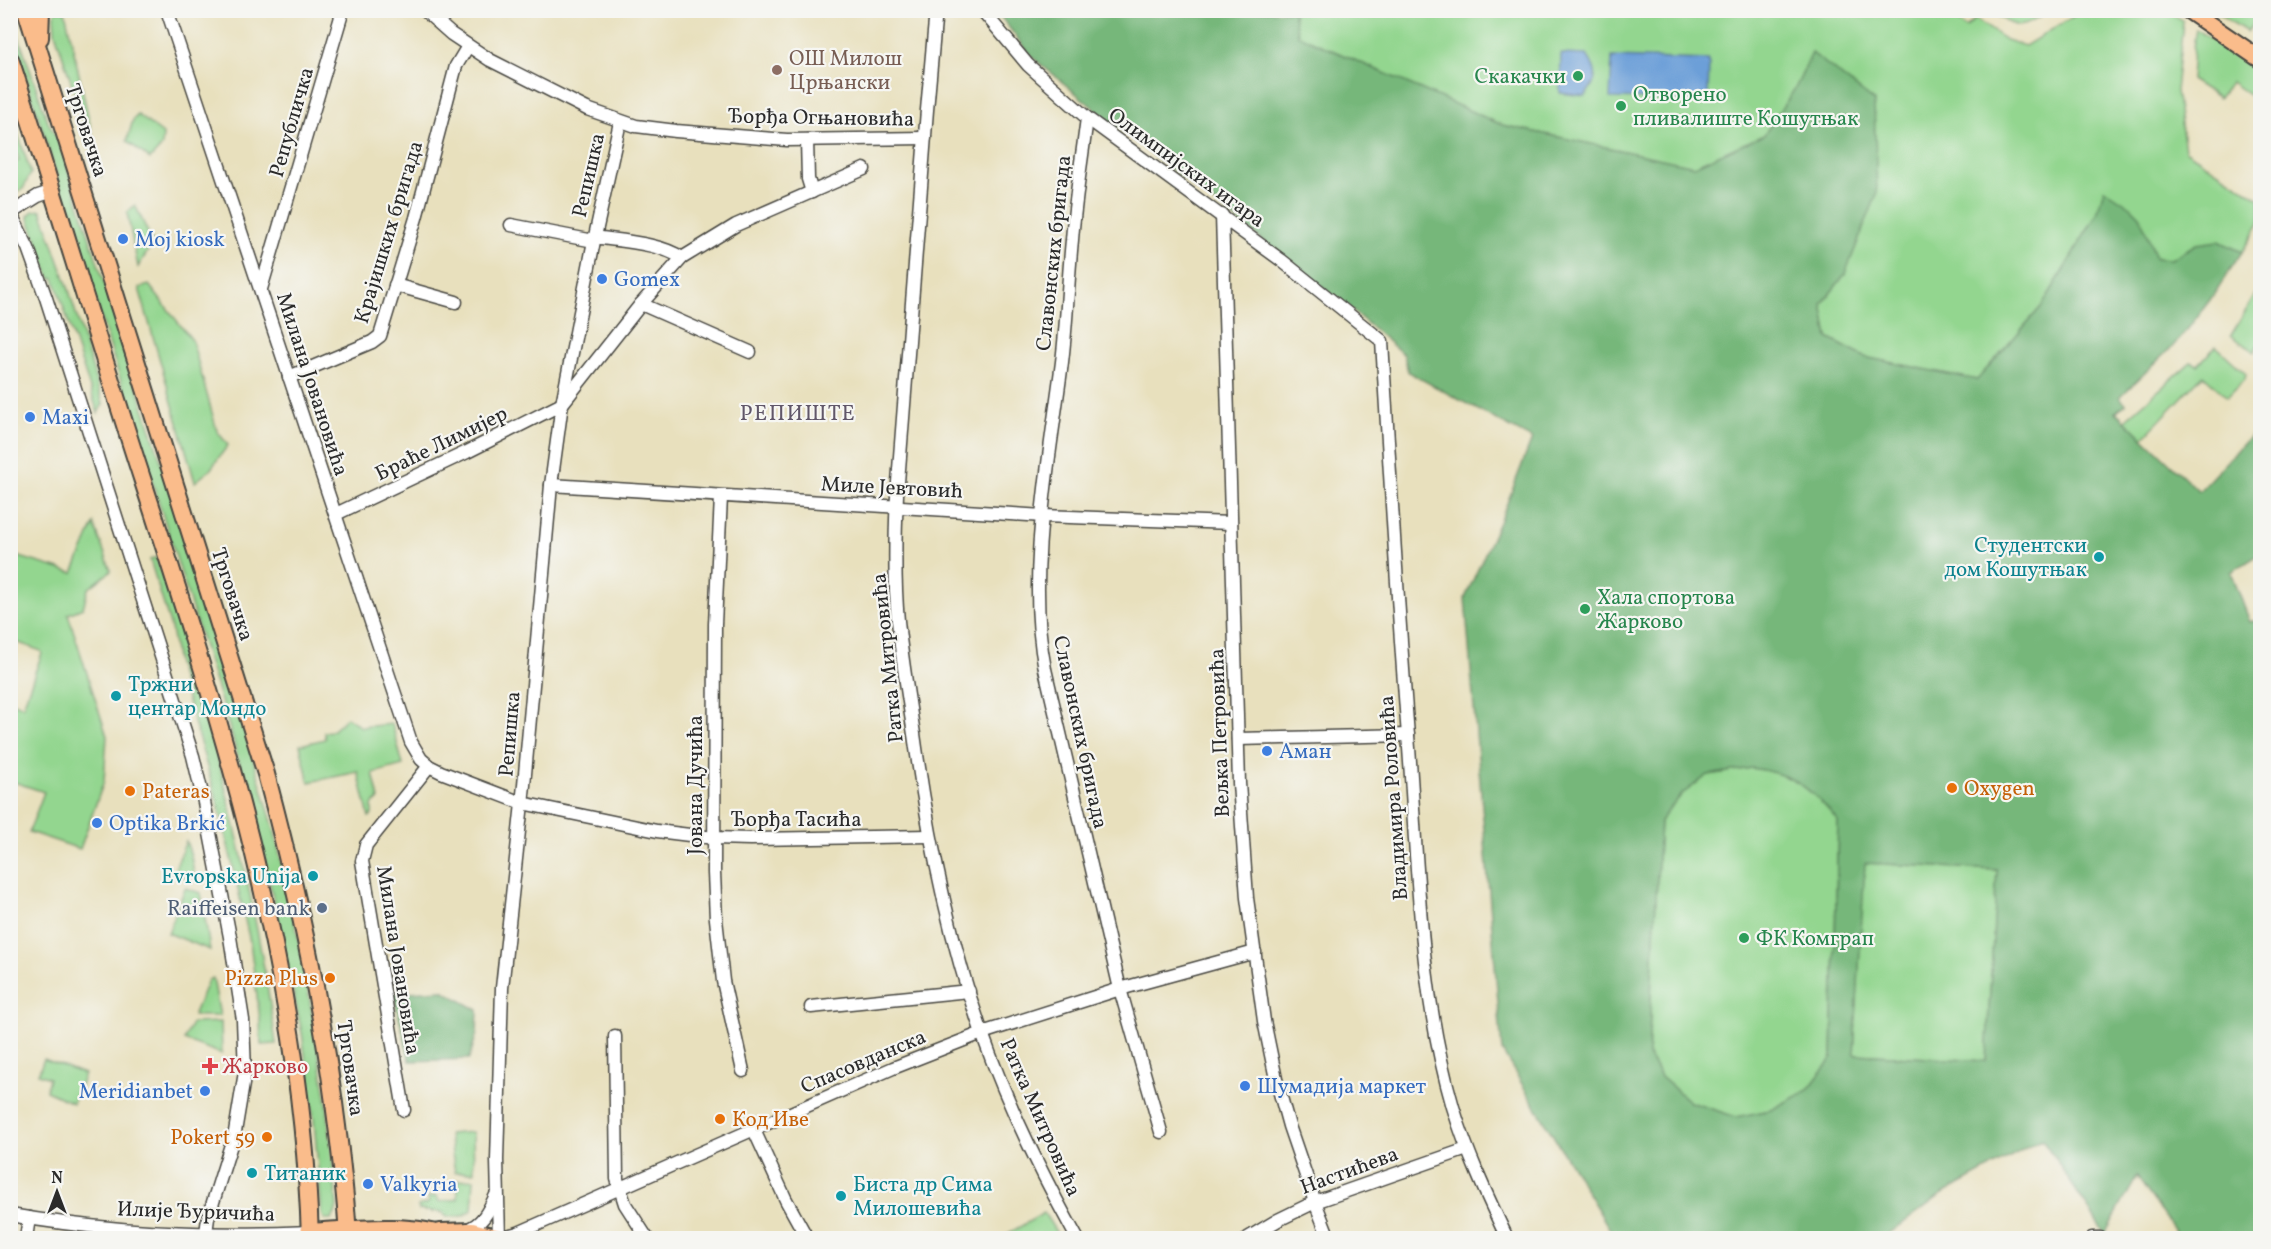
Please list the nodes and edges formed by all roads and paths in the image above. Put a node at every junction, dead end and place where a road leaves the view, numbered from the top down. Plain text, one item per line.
1 (26, 10) edge
2 (40, 10) edge
3 (167, 10) edge
4 (343, 10) edge
5 (424, 10) edge
6 (936, 10) edge
7 (982, 10) edge
8 (2188, 10) edge
9 (468, 46) junction
10 (39, 54) junction
11 (10, 59) edge
12 (2260, 59) edge
13 (1087, 118) junction
14 (620, 122) junction
15 (925, 138) junction
16 (807, 140) junction
17 (864, 169) dead end
18 (53, 191) junction
19 (813, 192) junction
20 (11, 212) edge
21 (1222, 215) junction
22 (512, 225) dead end
23 (594, 239) junction
24 (275, 243) junction
25 (248, 249) junction
26 (682, 258) junction
27 (395, 285) junction
28 (261, 289) junction
29 (456, 302) dead end
30 (641, 304) junction
31 (1382, 341) joint
32 (750, 352) dead end
33 (289, 376) junction
34 (562, 404) junction
35 (550, 485) junction
36 (721, 497) junction
37 (897, 507) junction
38 (336, 514) junction
39 (1043, 516) junction
40 (1232, 524) junction
41 (1408, 735) junction
42 (1238, 739) junction
43 (429, 766) junction
44 (522, 803) junction
45 (930, 836) junction
46 (714, 838) junction
47 (1254, 952) junction
48 (1120, 989) junction
49 (969, 991) junction
50 (811, 1007) dead end
51 (982, 1033) junction
52 (615, 1036) dead end
53 (743, 1071) dead end
54 (404, 1110) dead end
55 (754, 1130) junction
56 (1161, 1132) dead end
57 (1467, 1149) junction
58 (619, 1188) junction
59 (497, 1191) junction
60 (1315, 1202) junction
61 (10, 1215) edge
62 (29, 1218) junction
63 (206, 1233) junction
64 (348, 1234) edge
65 (458, 1234) edge
66 (310, 1235) edge
67 (237, 1236) edge
68 (498, 1238) edge
69 (2100, 1238) edge
70 (26, 1239) edge
71 (647, 1239) edge
72 (807, 1239) edge
73 (1077, 1239) edge
74 (1248, 1239) edge
75 (1329, 1239) edge
76 (1507, 1239) edge
77 (2092, 1239) edge

1 - 10 main road, Трговачка
2 - 10 main road
3 - 25 street, Милана Јовановића
4 - 24 street, Републичка
5 - 9 street, Ђорђа Огњановића
6 - 15 street, Ратка Митровића
7 - 13 street, Олимпијских игара
8 - 12 main road
9 - 14 street, Ђорђа Огњановића
9 - 27 street, Крајишких бригада
10 - 64 main road, Трговачка
11 - 18 main road
13 - 21 street, Олимпијских игара
13 - 39 street, Славонских бригада
14 - 16 street, Ђорђа Огњановића
14 - 23 street, Репишка
15 - 16 street, Ђорђа Огњановића
15 - 37 street, Ратка Митровића
16 - 19 street
17 - 19 street
18 - 20 street
18 - 66 main road
19 - 26 street
20 - 63 street
21 - 31 street, Олимпијских игара
21 - 40 street, Вељка Петровића
22 - 23 street
23 - 26 street, Репишка
23 - 34 street, Репишка
24 - 25 street
24 - 28 street, Републичка
25 - 28 street, Милана Јовановића
26 - 30 street
27 - 29 street
27 - 33 street, Крајишких бригада
28 - 33 street, Милана Јовановића
30 - 32 street
30 - 34 street
31 - 41 street, Владимира Роловића
33 - 38 street, Милана Јовановића
34 - 35 street, Репишка
34 - 38 street, Браће Лимијер
35 - 36 street, Миле Јевтовић
35 - 44 street, Репишка
36 - 37 street, Миле Јевтовић
36 - 46 street, Јована Дучића
37 - 39 street, Миле Јевтовић
37 - 45 street, Ратка Митровића
38 - 43 street, Милана Јовановића
39 - 40 street, Миле Јевтовић
39 - 48 street, Славонских бригада
40 - 42 street, Вељка Петровића
41 - 42 street
41 - 57 street, Владимира Роловића
42 - 47 street, Вељка Петровића
43 - 44 street
43 - 54 street, Милана Јовановића
44 - 46 street, Ђорђа Тасића
44 - 59 street, Репишка
45 - 46 street, Ђорђа Тасића
45 - 49 street, Ратка Митровића
46 - 53 street, Јована Дучића
47 - 48 street, Спасовданска
47 - 60 street, Вељка Петровића
48 - 51 street, Спасовданска
48 - 56 street, Славонских бригада
49 - 50 street
49 - 51 street, Ратка Митровића
51 - 55 street, Спасовданска
51 - 73 street, Ратка Митровића
52 - 58 street
55 - 58 street, Спасовданска
55 - 72 street
57 - 60 street, Настићева
57 - 76 street, Владимира Роловића
58 - 68 street, Спасовданска
58 - 71 street
59 - 65 street
59 - 68 street, Репишка
60 - 74 street, Настићева
60 - 75 street, Вељка Петровића
61 - 62 street, Илије Ђуричића
62 - 63 street, Илије Ђуричића
62 - 70 street
63 - 67 street, Илије Ђуричића
64 - 65 main road
64 - 66 main road
65 - 68 main road
66 - 67 street, Илије Ђуричића
69 - 77 street

